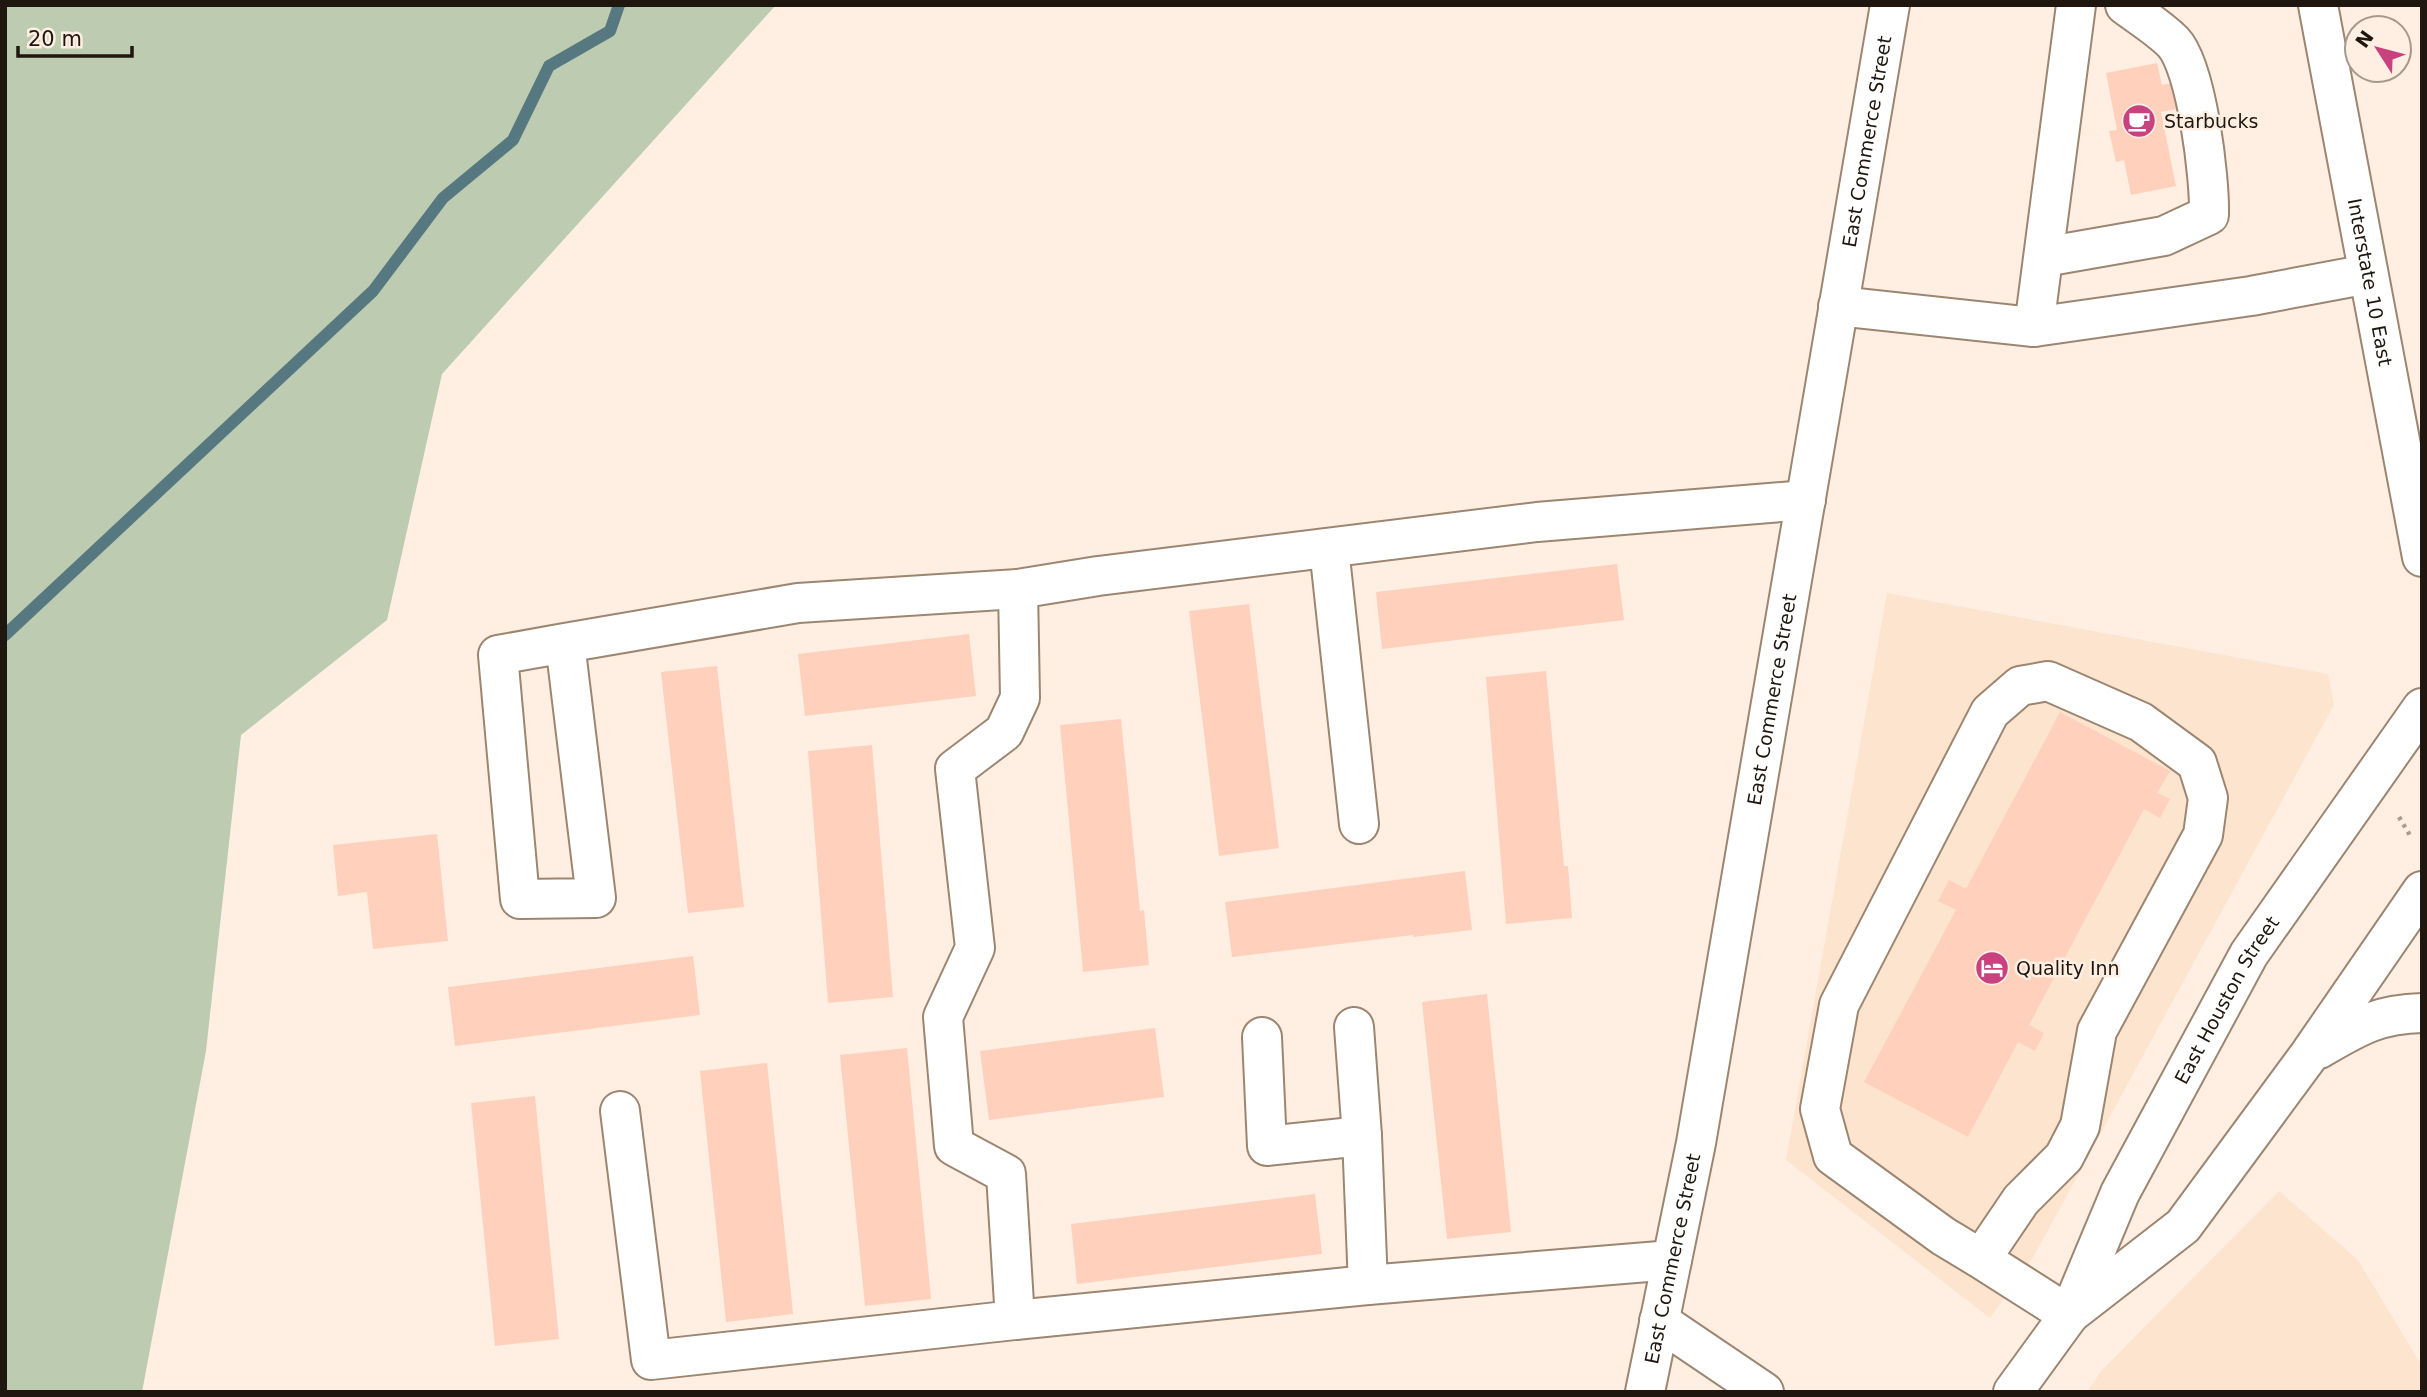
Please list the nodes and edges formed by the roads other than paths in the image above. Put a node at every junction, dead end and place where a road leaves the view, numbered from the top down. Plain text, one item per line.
1 (1890, 5) edge
2 (2076, 5) edge
3 (2125, 5) edge
4 (2318, 5) edge
5 (2044, 257) junction
6 (2368, 274) junction
7 (1838, 306) junction
8 (2034, 327) junction
9 (1806, 500) junction
10 (1329, 548) junction
11 (2422, 557) edge
12 (1018, 589) junction
13 (565, 643) junction
14 (2422, 708) edge
15 (1359, 824) dead end
16 (2422, 891) edge
17 (2422, 1013) edge
18 (1354, 1027) dead end
19 (1262, 1037) dead end
20 (2309, 1055) junction
21 (620, 1111) dead end
22 (1362, 1136) junction
23 (1672, 1259) junction
24 (1981, 1259) junction
25 (1368, 1285) junction
26 (2069, 1315) junction
27 (1015, 1320) junction
28 (1659, 1321) junction
29 (1645, 1392) edge
30 (1764, 1392) edge
31 (2013, 1392) edge

1 - 7 main road, East Commerce Street
2 - 5 main road
3 - 5 main road
4 - 6 main road, Interstate 10 East
5 - 8 main road
6 - 8 main road
6 - 11 main road, Interstate 10 East
7 - 8 main road
7 - 9 main road, East Commerce Street
9 - 10 main road
9 - 23 main road, East Commerce Street
10 - 12 main road
10 - 15 main road
12 - 13 main road
12 - 27 main road
13 - 13 main road
14 - 26 main road, East Houston Street
16 - 20 main road, East Houston Street
17 - 20 main road
18 - 22 main road
19 - 22 main road
20 - 26 main road, East Houston Street
21 - 27 main road
22 - 25 main road
23 - 25 main road
23 - 28 main road, East Commerce Street
24 - 24 main road
24 - 26 main road
25 - 27 main road
26 - 31 main road, East Houston Street
28 - 29 main road, East Commerce Street
28 - 30 main road

